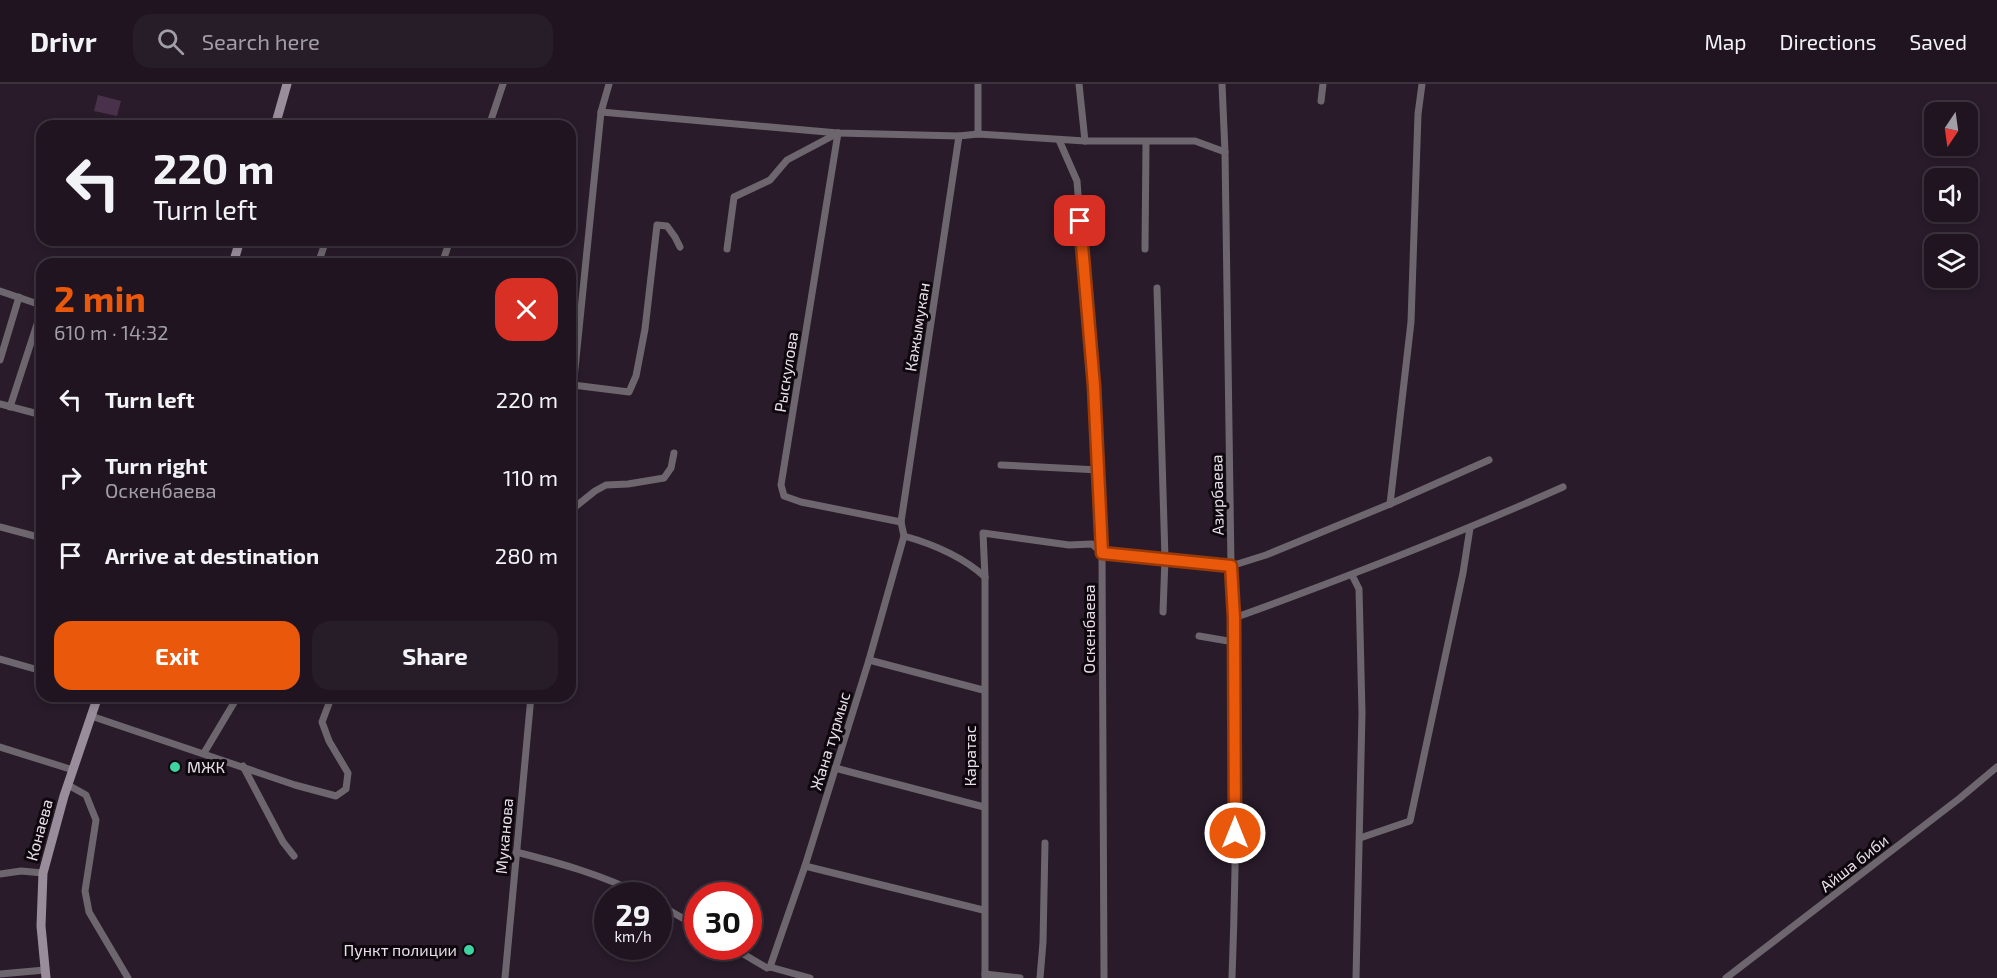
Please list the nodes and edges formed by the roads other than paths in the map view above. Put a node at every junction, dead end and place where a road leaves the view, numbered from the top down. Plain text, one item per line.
1 (287, 84) edge
2 (503, 84) edge
3 (609, 84) edge
4 (978, 84) edge
5 (1079, 84) edge
6 (1222, 84) edge
7 (1323, 84) edge
8 (1422, 84) edge
9 (1321, 101) dead end
10 (601, 112) junction
11 (277, 120) edge
12 (491, 120) edge
13 (838, 133) junction
14 (978, 134) junction
15 (959, 136) junction
16 (1059, 140) junction
17 (1085, 141) junction
18 (1146, 143) junction
19 (1225, 152) junction
20 (680, 248) dead end
21 (727, 249) dead end
22 (1145, 249) dead end
23 (1157, 288) dead end
24 (0, 291) edge
25 (19, 297) junction
26 (36, 303) edge
27 (36, 327) edge
28 (576, 356) edge
29 (0, 360) edge
30 (576, 385) edge
31 (0, 404) edge
32 (10, 407) junction
33 (36, 414) edge
34 (674, 453) dead end
35 (1489, 460) dead end
36 (1001, 465) dead end
37 (1099, 470) junction
38 (1563, 488) dead end
39 (1390, 504) junction
40 (576, 506) edge
41 (901, 522) junction
42 (0, 526) edge
43 (1470, 528) junction
44 (36, 536) edge
45 (904, 536) junction
46 (1102, 553) junction
47 (1165, 560) junction
48 (1231, 566) junction
49 (1352, 575) junction
50 (985, 577) junction
51 (1162, 612) dead end
52 (1234, 618) junction
53 (1198, 636) dead end
54 (1234, 642) junction
55 (0, 659) edge
56 (869, 660) junction
57 (36, 669) edge
58 (983, 690) junction
59 (96, 702) edge
60 (234, 702) edge
61 (330, 702) edge
62 (530, 702) edge
63 (92, 716) junction
64 (0, 747) edge
65 (204, 753) junction
66 (243, 766) junction
67 (1997, 767) edge
68 (835, 768) junction
69 (73, 770) junction
70 (68, 785) junction
71 (984, 807) junction
72 (1360, 838) junction
73 (1045, 843) dead end
74 (516, 852) junction
75 (294, 856) dead end
76 (804, 866) junction
77 (43, 873) junction
78 (0, 874) edge
79 (617, 882) edge
80 (983, 910) junction
81 (754, 960) edge
82 (768, 968) junction
83 (0, 974) edge
84 (45, 974) edge
85 (985, 976) edge
86 (128, 978) edge
87 (505, 978) edge
88 (764, 978) edge
89 (810, 978) edge
90 (1020, 978) edge
91 (1040, 978) edge
92 (1104, 978) edge
93 (1232, 978) edge
94 (1356, 978) edge
95 (1726, 978) edge

1 - 11 main road
2 - 12 street
3 - 10 street
4 - 14 street
5 - 17 street
6 - 19 street, Азирбаева
7 - 9 street
8 - 39 street
10 - 13 street
10 - 28 street
13 - 15 street
13 - 21 street
13 - 41 street, Рыскулова
14 - 15 street
14 - 16 street
15 - 41 street, Кажымукан
16 - 17 street
16 - 37 street, Оскенбаева
17 - 18 street
18 - 19 street
18 - 22 street
19 - 48 street, Азирбаева
20 - 30 street
23 - 47 street
24 - 25 street
25 - 26 street
25 - 29 street
27 - 32 street
31 - 32 street
32 - 33 street
34 - 40 street
35 - 39 street
36 - 37 street
37 - 46 street, Оскенбаева
38 - 43 street
39 - 48 street
41 - 45 street, Жана турмыс
42 - 44 street
43 - 49 street
43 - 72 street
45 - 50 street
45 - 56 street, Жана турмыс
46 - 47 street
46 - 50 street, Каратас
46 - 92 street, Оскенбаева
47 - 48 street
47 - 51 street
48 - 52 street, Азирбаева
49 - 52 street
49 - 72 street
50 - 58 street, Каратас
52 - 54 street, Азирбаева
53 - 54 street
54 - 93 street, Азирбаева
55 - 57 street
56 - 58 street
56 - 68 street, Жана турмыс
58 - 71 street, Каратас
59 - 63 main road, Конаева
60 - 65 street
61 - 66 street
62 - 74 street, Муканова
63 - 65 street
63 - 69 main road, Конаева
64 - 69 street
65 - 66 street
66 - 75 street
67 - 95 street, Айша биби
68 - 71 street
68 - 76 street, Жана турмыс
69 - 70 main road, Конаева
70 - 77 main road, Конаева
70 - 86 street
71 - 80 street, Каратас
72 - 94 street
73 - 91 street
74 - 79 street
74 - 87 street, Муканова
76 - 80 street
76 - 82 street, Жана турмыс
77 - 78 street
77 - 84 main road, Конаева
80 - 85 street, Каратас
81 - 82 street
82 - 88 street
82 - 89 street
83 - 84 street
85 - 90 street

